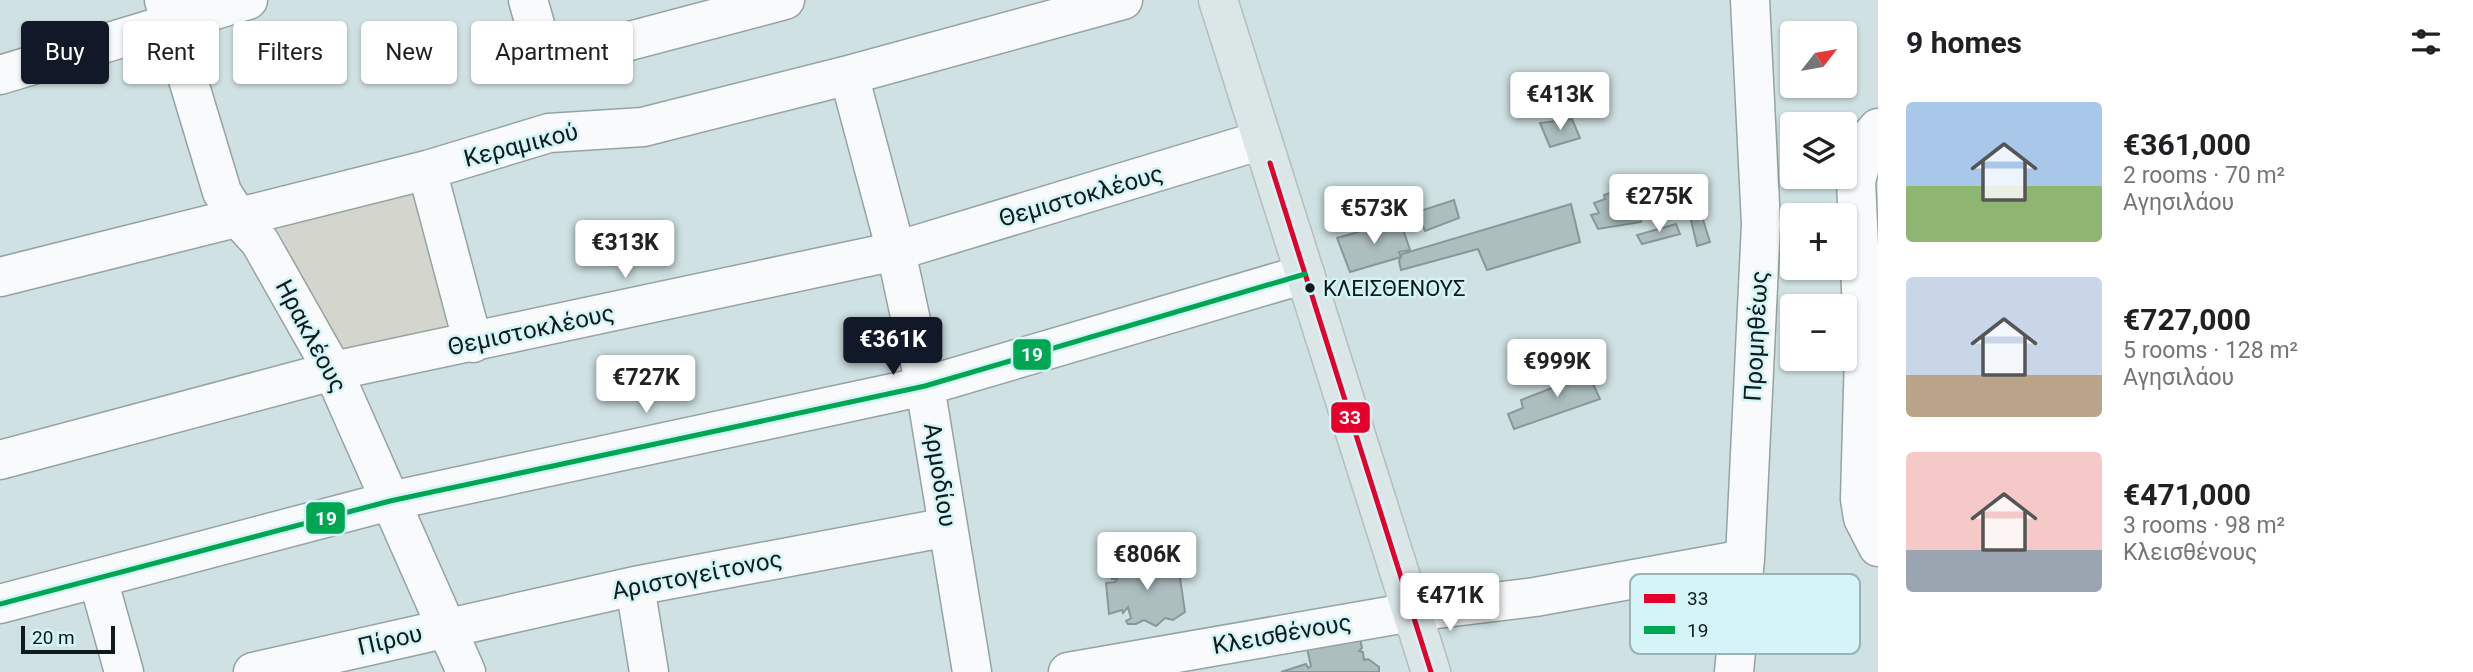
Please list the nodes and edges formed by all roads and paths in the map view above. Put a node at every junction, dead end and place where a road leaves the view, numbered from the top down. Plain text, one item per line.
1 (248, 0) edge
2 (528, 0) edge
3 (785, 0) edge
4 (1123, 0) edge
5 (1217, 0) edge
6 (1749, 0) edge
7 (167, 11) edge
8 (0, 75) edge
9 (849, 75) junction
10 (1878, 128) edge
11 (1262, 140) junction
12 (427, 170) junction
13 (239, 219) junction
14 (896, 251) junction
15 (1305, 274) junction
16 (0, 277) edge
17 (473, 344) junction
18 (333, 371) junction
19 (925, 386) junction
20 (0, 460) edge
21 (390, 501) junction
22 (948, 527) junction
23 (1878, 547) edge
24 (1745, 559) junction
25 (1662, 574) edge
26 (1744, 574) edge
27 (98, 579) junction
28 (1630, 580) edge
29 (635, 586) junction
30 (0, 604) edge
31 (1412, 612) junction
32 (446, 627) junction
33 (1736, 654) edge
34 (272, 670) edge
35 (124, 672) edge
36 (466, 672) edge
37 (649, 672) edge
38 (972, 672) edge
39 (1068, 672) edge
40 (1431, 672) edge
41 (1734, 672) edge

1 - 7 street
2 - 3 street
4 - 9 street, Κεραμικού
5 - 11 main road
6 - 24 street, Προμηθέως
7 - 8 street
7 - 13 street, Ηρακλέους
9 - 12 street, Κεραμικού
9 - 14 street, Αρμοδίου
10 - 23 street
11 - 14 street, Θεμιστοκλέους
11 - 15 main road
12 - 13 street, Κεραμικού
12 - 17 street
13 - 16 street, Κεραμικού
13 - 18 street, Ηρακλέους
14 - 17 street, Θεμιστοκλέους
14 - 19 street, Αρμοδίου
15 - 19 street
15 - 31 main road
17 - 18 street, Θεμιστοκλέους
18 - 20 street, Θεμιστοκλέους
18 - 21 street, Ηρακλέους
19 - 21 street
19 - 22 street, Αρμοδίου
21 - 27 street
21 - 32 street, Ηρακλέους
22 - 29 street, Αριστογείτονος
22 - 38 street, Αρμοδίου
24 - 25 street, Κλεισθένους
24 - 26 street, Προμηθέως
27 - 30 street
27 - 35 street
28 - 31 street, Κλεισθένους
29 - 32 street, Αριστογείτονος
29 - 37 street
31 - 39 street, Κλεισθένους
31 - 40 main road
32 - 34 street, Πίρου
32 - 36 street, Ηρακλέους
33 - 41 street, Προμηθέως

